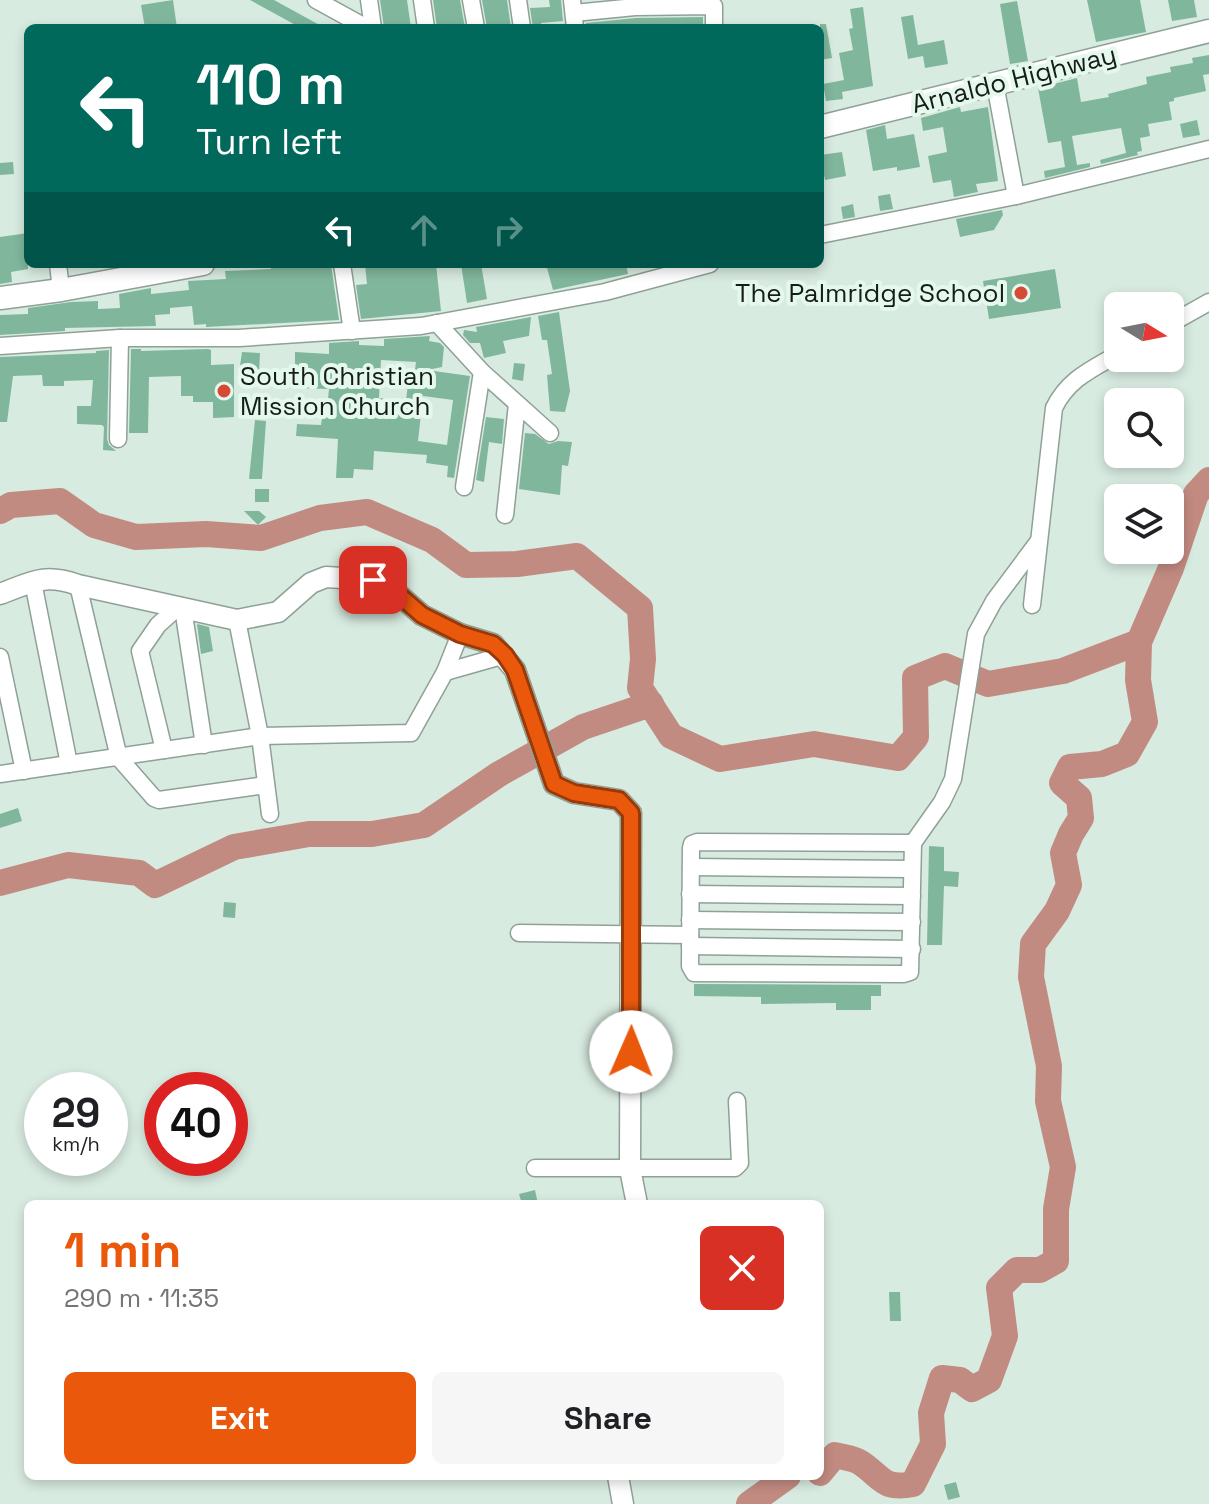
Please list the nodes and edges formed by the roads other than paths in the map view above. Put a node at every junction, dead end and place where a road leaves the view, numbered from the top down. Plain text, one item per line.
1 (317, 0) edge
2 (369, 0) edge
3 (422, 0) edge
4 (471, 0) edge
5 (518, 0) edge
6 (634, 4) edge
7 (574, 14) edge
8 (360, 24) edge
9 (372, 24) edge
10 (425, 24) edge
11 (475, 24) edge
12 (521, 24) edge
13 (714, 24) edge
14 (1209, 31) edge
15 (995, 84) junction
16 (824, 126) edge
17 (1209, 149) edge
18 (1016, 196) junction
19 (824, 234) edge
20 (58, 268) edge
21 (181, 268) edge
22 (343, 268) edge
23 (695, 268) edge
24 (61, 290) junction
25 (0, 298) edge
26 (1209, 302) edge
27 (1184, 316) edge
28 (437, 323) junction
29 (352, 331) junction
30 (120, 338) junction
31 (0, 346) edge
32 (1104, 362) edge
33 (482, 372) junction
34 (517, 404) junction
35 (550, 433) dead end
36 (118, 439) dead end
37 (464, 487) dead end
38 (505, 515) dead end
39 (1038, 542) junction
40 (33, 582) junction
41 (78, 585) junction
42 (0, 594) edge
43 (1032, 605) dead end
44 (180, 607) junction
45 (237, 620) junction
46 (460, 634) junction
47 (505, 655) junction
48 (0, 657) edge
49 (445, 672) junction
50 (260, 736) junction
51 (204, 745) junction
52 (164, 750) junction
53 (119, 758) junction
54 (69, 764) junction
55 (24, 771) junction
56 (0, 774) edge
57 (266, 785) junction
58 (270, 814) dead end
59 (913, 843) junction
60 (691, 867) junction
61 (912, 869) junction
62 (690, 894) junction
63 (912, 896) junction
64 (912, 922) junction
65 (519, 933) dead end
66 (690, 934) junction
67 (632, 935) junction
68 (912, 949) junction
69 (737, 1101) dead end
70 (535, 1168) dead end
71 (630, 1169) junction
72 (636, 1200) edge
73 (619, 1480) edge
74 (623, 1504) edge

1 - 8 street
2 - 9 street
3 - 10 street
4 - 11 street
5 - 12 street
6 - 7 street
6 - 13 street
14 - 15 main road, Arnaldo Highway
15 - 16 main road, Arnaldo Highway
15 - 18 street
17 - 18 street
18 - 19 street
20 - 24 street
21 - 24 main road
22 - 29 street
23 - 28 street
24 - 25 main road
26 - 27 street
28 - 29 street
28 - 33 street
29 - 30 street
30 - 31 street
30 - 36 street
32 - 39 street
33 - 34 street
33 - 37 street
34 - 35 street
34 - 38 street
39 - 43 street
39 - 59 street
40 - 41 street
40 - 42 street
40 - 54 street
41 - 44 street
41 - 53 street
44 - 45 street
44 - 51 street
44 - 52 street
45 - 46 street
45 - 50 street
46 - 47 street
46 - 49 street
47 - 49 street
47 - 67 street
48 - 55 street
49 - 50 street
50 - 51 street
50 - 57 street
51 - 52 street
52 - 53 street
53 - 54 street
53 - 57 street
54 - 55 street
55 - 56 street
57 - 58 street
59 - 60 street
59 - 61 street
60 - 61 street
60 - 62 street
61 - 63 street
62 - 63 street
62 - 66 street
63 - 64 street
64 - 66 street
64 - 68 street
65 - 67 street
66 - 67 street
66 - 68 street
66 - 68 street
67 - 71 street
69 - 71 street
70 - 71 street
71 - 72 street
73 - 74 street

